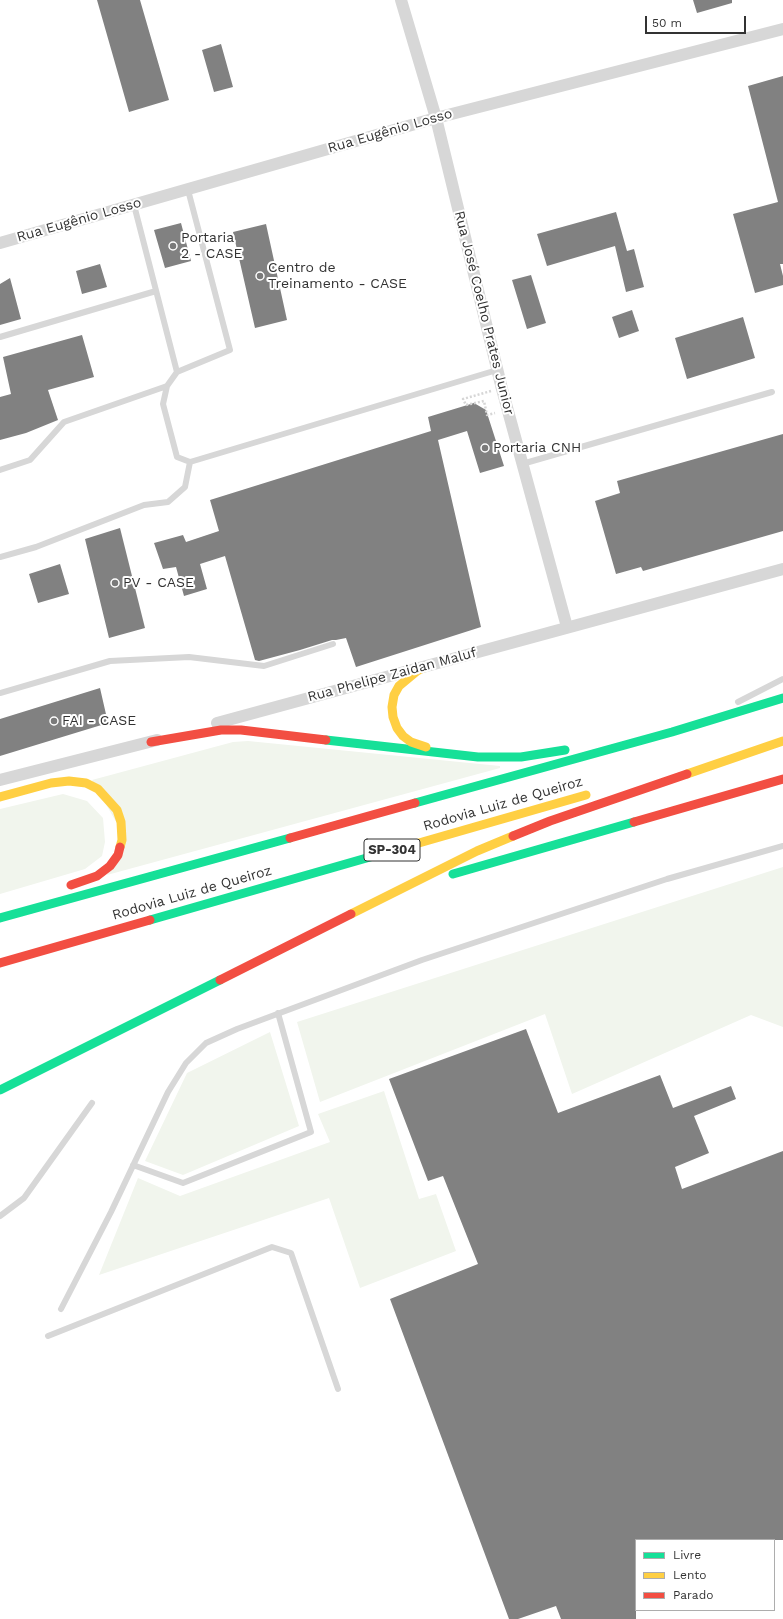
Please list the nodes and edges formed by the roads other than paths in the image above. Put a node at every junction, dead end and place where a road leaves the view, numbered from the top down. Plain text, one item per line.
1 (401, 0) edge
2 (783, 29) edge
3 (436, 118) junction
4 (188, 190) junction
5 (134, 205) junction
6 (0, 243) edge
7 (156, 291) junction
8 (0, 337) edge
9 (497, 370) junction
10 (177, 372) junction
11 (167, 386) junction
12 (772, 392) dead end
13 (190, 462) junction
14 (522, 464) junction
15 (0, 470) edge
16 (0, 557) edge
17 (783, 569) edge
18 (567, 627) junction
19 (332, 644) dead end
20 (429, 666) junction
21 (783, 680) edge
22 (0, 693) edge
23 (783, 698) edge
24 (732, 704) dead end
25 (719, 711) dead end
26 (672, 732) junction
27 (783, 738) edge
28 (783, 741) edge
29 (151, 742) junction
30 (441, 753) junction
31 (660, 773) dead end
32 (783, 778) edge
33 (0, 780) edge
34 (591, 793) dead end
35 (0, 797) edge
36 (783, 846) edge
37 (405, 888) junction
38 (60, 890) dead end
39 (37, 898) dead end
40 (0, 912) edge
41 (0, 918) edge
42 (0, 963) edge
43 (278, 1014) junction
44 (0, 1090) edge
45 (92, 1103) dead end
46 (133, 1165) junction
47 (0, 1216) edge
48 (61, 1309) dead end
49 (48, 1336) dead end
50 (338, 1388) dead end

1 - 3 street, Rua José Coelho Prates Junior
2 - 3 street, Rua Eugênio Losso
3 - 4 street, Rua Eugênio Losso
3 - 9 street, Rua José Coelho Prates Junior
4 - 5 street, Rua Eugênio Losso
4 - 10 lane
5 - 6 street, Rua Eugênio Losso
5 - 7 lane
7 - 8 lane
7 - 10 lane
9 - 13 lane
9 - 14 street, Rua José Coelho Prates Junior
10 - 11 lane
11 - 13 lane
11 - 15 lane
12 - 14 lane
13 - 16 lane
14 - 18 street, Rua José Coelho Prates Junior
17 - 18 street, Rua Phelipe Zaidan Maluf
18 - 20 street, Rua Phelipe Zaidan Maluf
19 - 22 lane
20 - 29 street, Rua Phelipe Zaidan Maluf
20 - 30 highway
21 - 24 lane
23 - 26 highway, Rodovia Luiz de Queiroz / SP-304
25 - 26 lane
26 - 30 highway
26 - 41 highway, Rodovia Luiz de Queiroz / SP-304
27 - 31 highway
28 - 37 highway
29 - 30 highway
29 - 33 street, Rua Phelipe Zaidan Maluf
32 - 37 highway
34 - 42 highway, Rodovia Luiz de Queiroz / SP-304
35 - 38 highway
36 - 43 lane
37 - 44 highway
39 - 40 highway
43 - 46 lane
43 - 46 lane
45 - 47 lane
46 - 48 lane
49 - 50 lane

